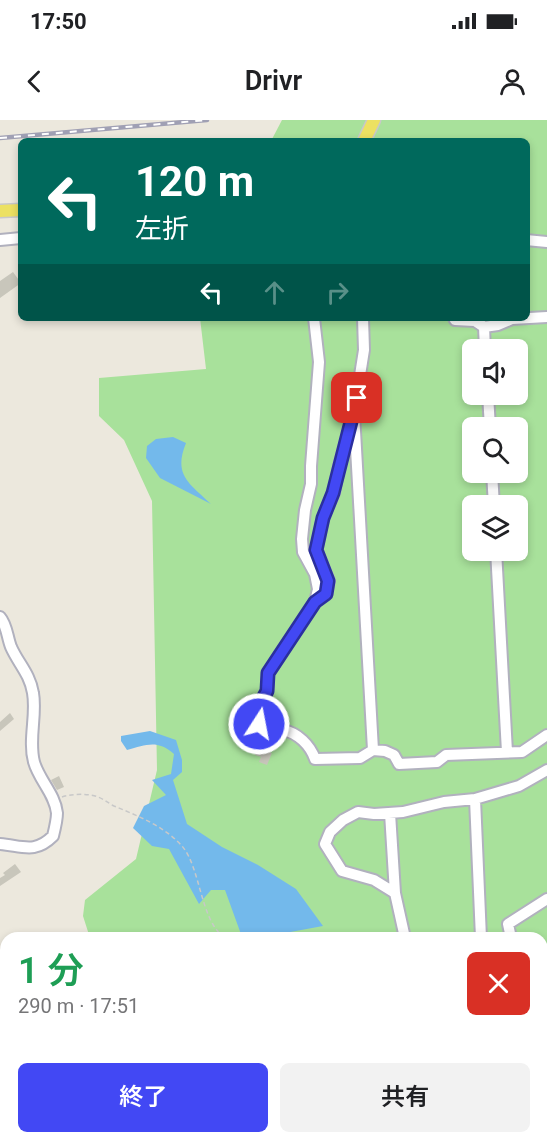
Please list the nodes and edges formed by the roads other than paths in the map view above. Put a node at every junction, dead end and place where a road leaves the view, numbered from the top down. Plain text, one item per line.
1 (375, 120) edge
2 (366, 138) edge
3 (18, 210) edge
4 (0, 211) edge
5 (18, 238) edge
6 (0, 240) edge
7 (530, 240) edge
8 (547, 242) edge
9 (547, 317) edge
10 (530, 318) edge
11 (314, 321) edge
12 (363, 321) edge
13 (475, 321) edge
14 (507, 321) edge
15 (484, 327) junction
16 (485, 339) edge
17 (354, 413) junction
18 (497, 561) edge
19 (315, 602) junction
20 (0, 617) edge
21 (547, 735) edge
22 (373, 750) junction
23 (507, 752) junction
24 (547, 770) edge
25 (475, 800) junction
26 (390, 813) junction
27 (0, 844) edge
28 (395, 893) junction
29 (547, 899) edge
30 (404, 932) edge
31 (481, 932) edge
32 (510, 932) edge

1 - 2 main road
3 - 4 main road
5 - 6 street
7 - 8 street
9 - 10 street
11 - 19 street
12 - 17 street
13 - 15 street
14 - 15 street
15 - 16 street
17 - 19 street
17 - 22 street
18 - 23 street
19 - 22 street
20 - 27 street
21 - 23 street
22 - 23 street
24 - 25 street
25 - 26 street
25 - 31 street
26 - 28 street
26 - 28 street
28 - 30 street
29 - 32 street

